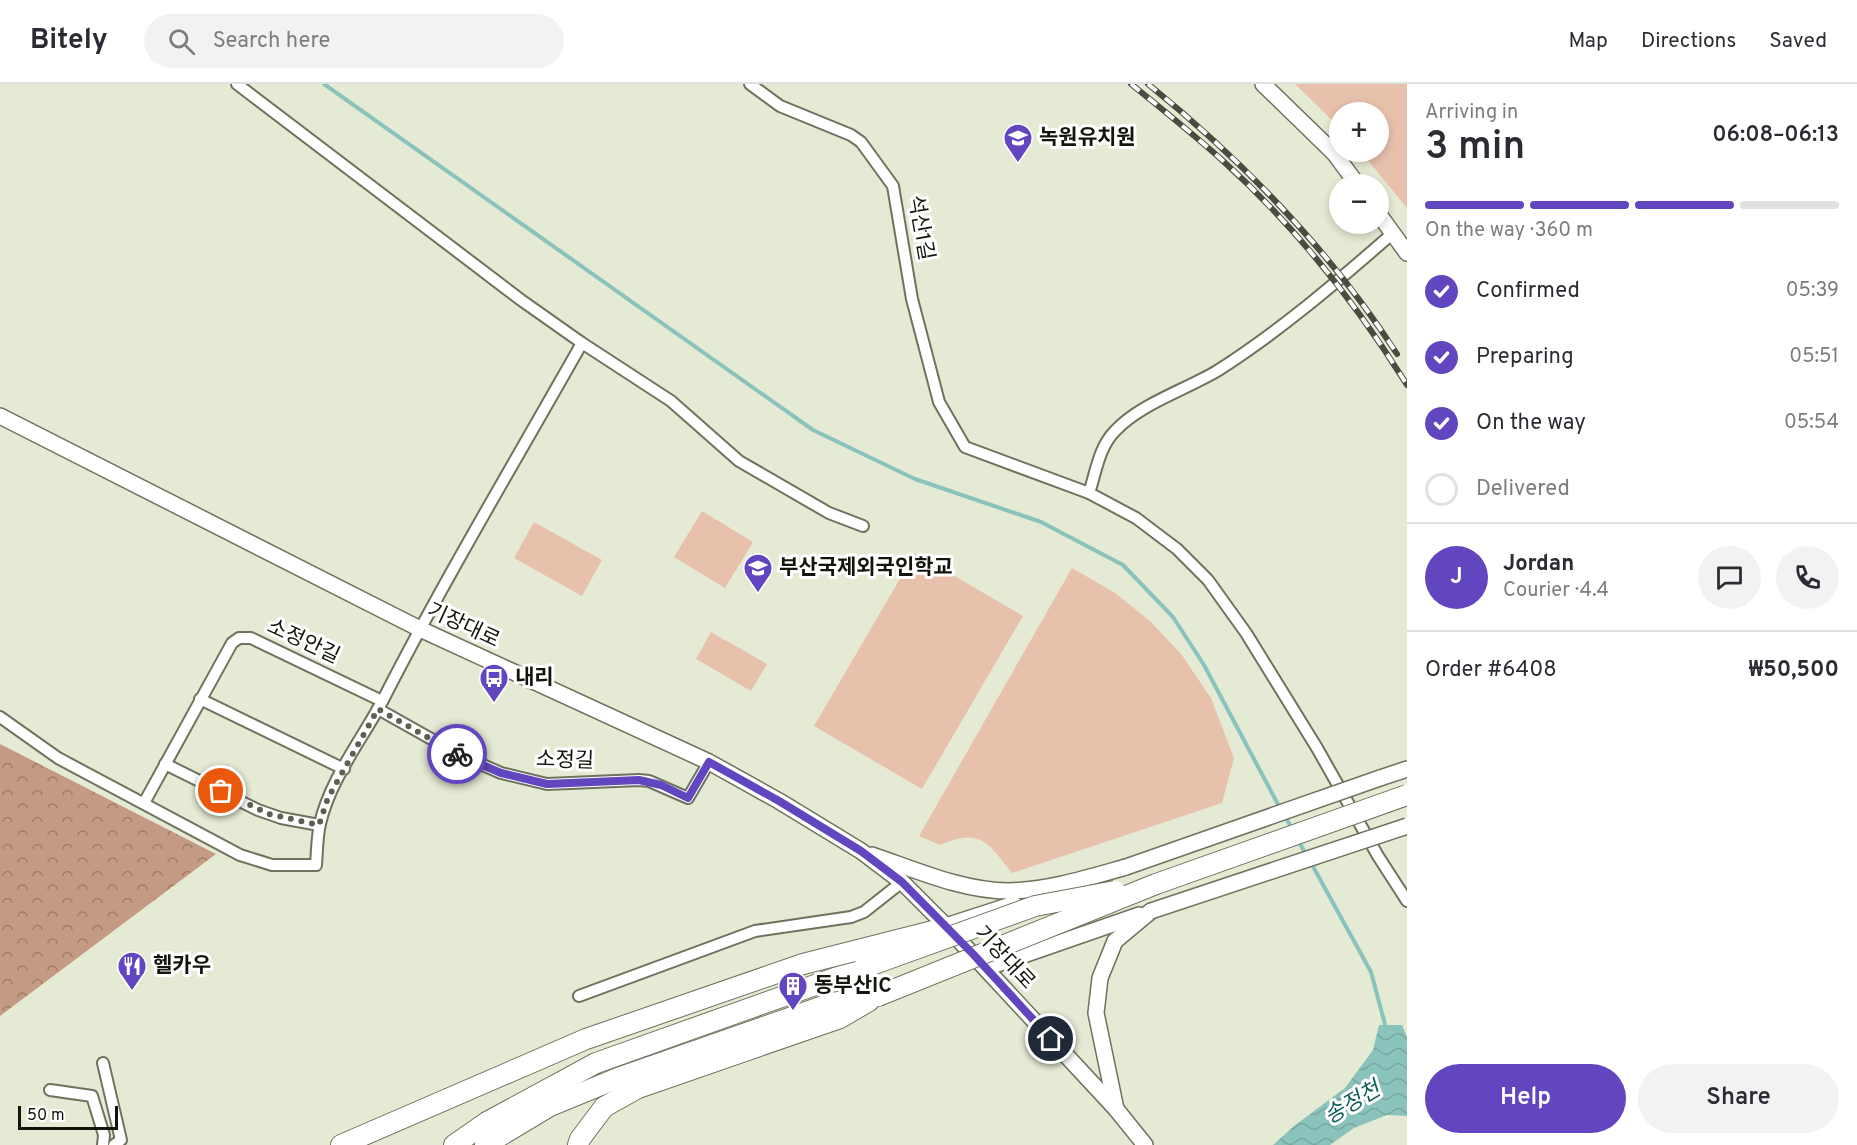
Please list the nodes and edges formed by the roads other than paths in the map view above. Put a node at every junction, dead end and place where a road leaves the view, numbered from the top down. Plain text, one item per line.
1 (237, 84) edge
2 (750, 84) edge
3 (1263, 84) edge
4 (1350, 174) edge
5 (1389, 228) edge
6 (1393, 233) junction
7 (1407, 253) edge
8 (582, 343) junction
9 (0, 416) edge
10 (1089, 493) junction
11 (863, 526) dead end
12 (420, 629) junction
13 (200, 699) junction
14 (380, 705) junction
15 (0, 717) edge
16 (709, 762) junction
17 (165, 764) junction
18 (344, 769) junction
19 (1407, 769) edge
20 (1407, 795) edge
21 (144, 803) junction
22 (319, 825) junction
23 (1407, 826) edge
24 (861, 851) junction
25 (1126, 867) junction
26 (902, 882) junction
27 (1156, 884) junction
28 (1407, 901) edge
29 (1035, 906) junction
30 (1151, 911) junction
31 (946, 926) junction
32 (986, 968) junction
33 (579, 996) dead end
34 (878, 996) junction
35 (103, 1063) dead end
36 (50, 1090) dead end
37 (1116, 1109) junction
38 (103, 1145) edge
39 (114, 1145) edge
40 (341, 1145) edge
41 (454, 1145) edge
42 (485, 1145) edge
43 (578, 1145) edge
44 (1145, 1145) edge

1 - 8 street
2 - 10 street, 석산1길
3 - 4 main road
5 - 6 main road
6 - 7 main road
6 - 10 street
8 - 11 street
8 - 12 street
9 - 12 main road, 기장대로
10 - 28 street
12 - 14 street
12 - 16 main road, 기장대로
13 - 14 street, 소정안길
13 - 17 street, 소정안길
13 - 18 street
14 - 16 street, 소정길
14 - 18 street
15 - 21 street
16 - 24 main road, 기장대로
17 - 21 street, 소정안길
17 - 22 street
18 - 22 street
19 - 25 main road, bridge
20 - 27 highway, bridge
21 - 22 street
23 - 30 main road, bridge
24 - 25 main road
24 - 26 main road, 기장대로
25 - 31 main road
26 - 31 main road, 기장대로
26 - 33 street
27 - 29 highway, bridge
27 - 34 highway, bridge
29 - 40 highway, bridge
29 - 41 highway, bridge
30 - 32 main road
30 - 37 main road
31 - 32 main road, 기장대로
32 - 37 main road, 기장대로
34 - 42 highway
34 - 43 highway
35 - 39 street
36 - 38 street
37 - 44 main road, 기장대로

